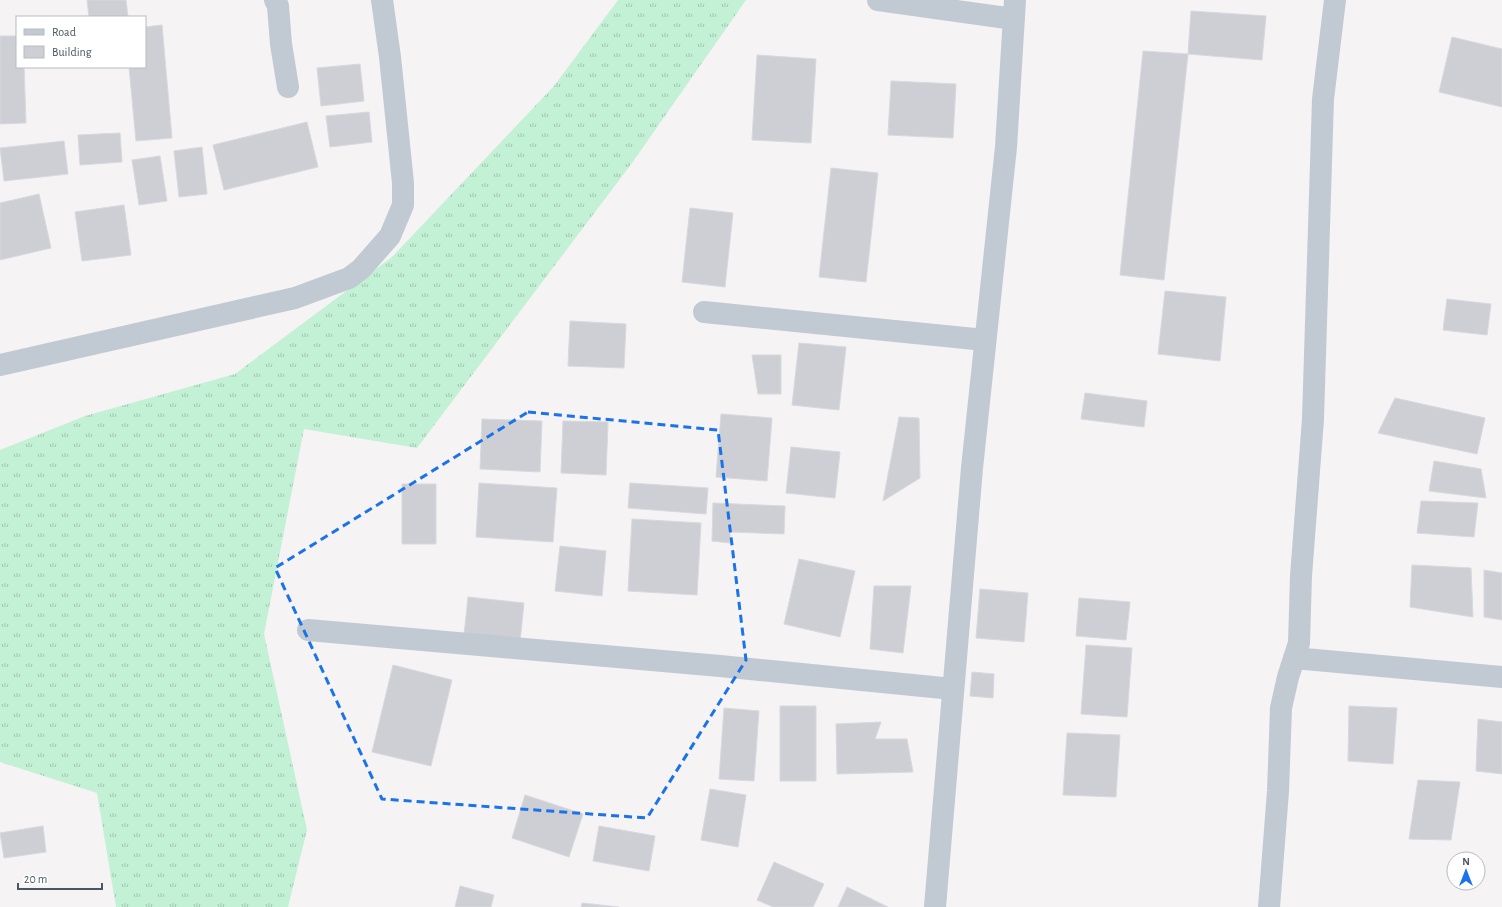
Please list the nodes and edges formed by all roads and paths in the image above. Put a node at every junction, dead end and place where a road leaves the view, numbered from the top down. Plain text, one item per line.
1 (275, 0) edge
2 (382, 0) edge
3 (878, 0) edge
4 (1335, 0) edge
5 (1015, 9) edge
6 (288, 88) dead end
7 (704, 312) dead end
8 (985, 340) junction
9 (0, 365) edge
10 (308, 630) dead end
11 (1294, 658) junction
12 (1502, 677) edge
13 (952, 689) junction
14 (935, 907) edge
15 (1269, 907) edge

1 - 6 street
2 - 9 street
3 - 5 street
4 - 11 street
5 - 8 street
7 - 8 street
8 - 13 street
10 - 13 street
11 - 12 street
11 - 15 street
13 - 14 street

